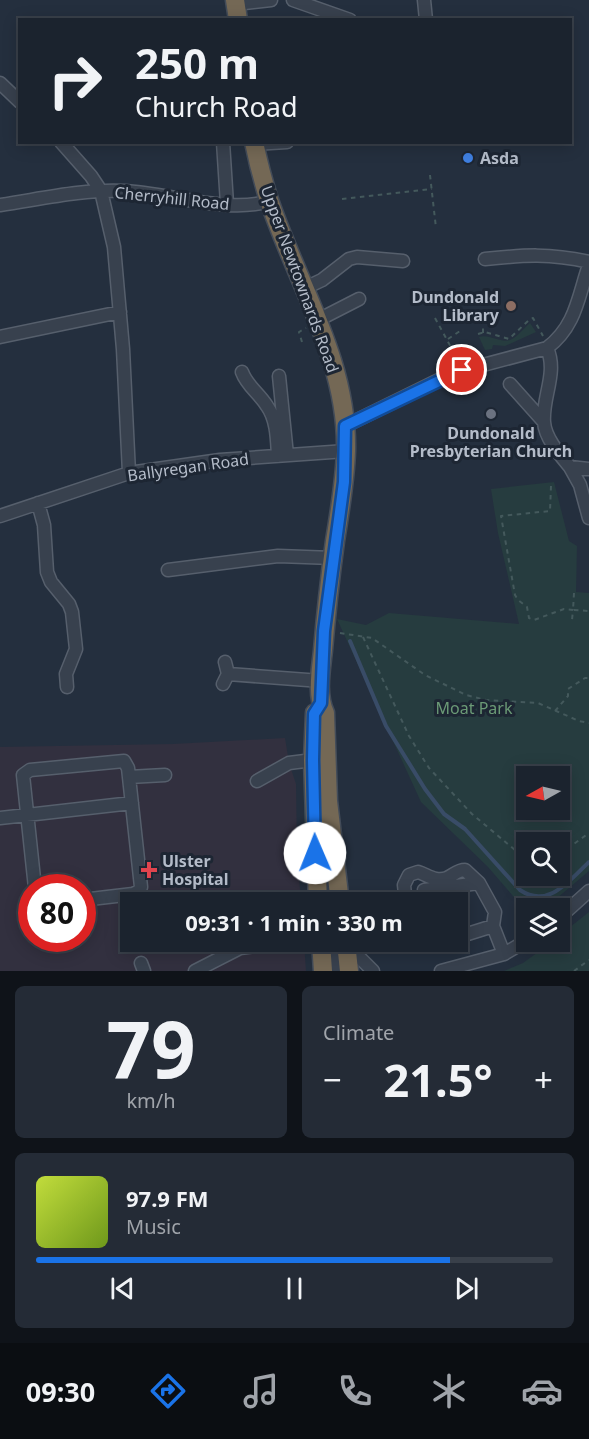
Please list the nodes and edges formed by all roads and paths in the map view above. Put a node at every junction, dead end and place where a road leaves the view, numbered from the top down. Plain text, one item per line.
1 (271, 0) edge
2 (293, 0) edge
3 (424, 0) edge
4 (236, 8) edge
5 (344, 18) edge
6 (426, 18) edge
7 (0, 82) edge
8 (18, 100) edge
9 (64, 144) edge
10 (223, 144) edge
11 (254, 144) edge
12 (430, 175) dead end
13 (432, 189) junction
14 (101, 191) junction
15 (342, 199) dead end
16 (270, 201) junction
17 (227, 204) junction
18 (0, 205) edge
19 (436, 228) dead end
20 (485, 259) dead end
21 (403, 261) dead end
22 (589, 263) edge
23 (305, 288) junction
24 (359, 299) dead end
25 (583, 305) edge
26 (120, 312) junction
27 (435, 318) dead end
28 (483, 321) dead end
29 (312, 324) junction
30 (460, 331) dead end
31 (483, 333) junction
32 (478, 334) dead end
33 (0, 337) edge
34 (448, 339) junction
35 (302, 342) dead end
36 (546, 343) junction
37 (459, 362) dead end
38 (242, 372) dead end
39 (279, 376) dead end
40 (510, 384) dead end
41 (544, 422) junction
42 (345, 426) junction
43 (346, 451) junction
44 (283, 456) junction
45 (570, 467) junction
46 (589, 469) edge
47 (129, 473) junction
48 (551, 486) dead end
49 (38, 503) junction
50 (0, 516) edge
51 (589, 518) edge
52 (333, 558) junction
53 (168, 570) dead end
54 (574, 594) dead end
55 (573, 610) junction
56 (589, 611) edge
57 (572, 620) dead end
58 (324, 631) junction
59 (363, 637) junction
60 (225, 673) dead end
61 (589, 678) edge
62 (321, 681) junction
63 (67, 687) dead end
64 (321, 703) junction
65 (555, 711) junction
66 (589, 723) edge
67 (313, 760) junction
68 (165, 775) dead end
69 (129, 777) junction
70 (257, 781) dead end
71 (132, 803) junction
72 (26, 815) junction
73 (0, 818) edge
74 (589, 833) edge
75 (570, 847) edge
76 (516, 851) edge
77 (335, 866) junction
78 (32, 874) edge
79 (478, 883) junction
80 (452, 886) junction
81 (589, 891) edge
82 (318, 892) edge
83 (330, 892) edge
84 (339, 892) edge
85 (405, 892) edge
86 (424, 892) edge
87 (453, 892) edge
88 (96, 898) edge
89 (570, 908) edge
90 (493, 926) junction
91 (468, 932) edge
92 (516, 947) edge
93 (232, 952) edge
94 (322, 952) edge
95 (335, 952) edge
96 (347, 952) edge
97 (357, 952) edge
98 (504, 954) junction
99 (589, 960) edge
100 (195, 971) edge
101 (323, 971) edge
102 (337, 971) edge
103 (349, 971) edge
104 (373, 971) edge
105 (441, 971) edge
106 (574, 971) edge

1 - 4 street
2 - 5 street
3 - 6 street
7 - 8 street
9 - 14 street, Cherryhill Road
10 - 17 street
11 - 16 highway, Upper Newtownards Road
12 - 13 path
13 - 15 path
13 - 19 path
14 - 17 street, Cherryhill Road
14 - 18 street
14 - 26 street
16 - 17 street, Cherryhill Road
16 - 23 highway, Upper Newtownards Road
20 - 22 street
21 - 23 street
22 - 25 street
23 - 29 highway, Upper Newtownards Road
24 - 29 street
25 - 36 street
26 - 33 street
26 - 47 street
27 - 34 path
28 - 31 path
29 - 35 path
29 - 42 highway, Upper Newtownards Road
30 - 34 path
31 - 32 path
31 - 36 path
34 - 37 path
36 - 41 street
36 - 42 street
38 - 44 street
39 - 44 street
40 - 41 street
41 - 45 street
42 - 43 highway, Upper Newtownards Road
43 - 44 street, Ballyregan Road
43 - 52 highway, Upper Newtownards Road
44 - 47 street, Ballyregan Road
45 - 46 street
45 - 51 street
47 - 49 street, Ballyregan Road
48 - 55 path
49 - 50 street, Ballyregan Road
49 - 63 street
52 - 53 street
52 - 58 highway, Upper Newtownards Road
54 - 55 path
55 - 56 path
55 - 57 path
58 - 59 path
58 - 62 highway, Upper Newtownards Road
59 - 65 path
59 - 76 path
60 - 62 street
61 - 65 path
62 - 64 highway, Upper Newtownards Road
64 - 67 highway, Upper Newtownards Road
64 - 77 highway, Upper Newtownards Road
65 - 66 path
67 - 70 street
67 - 82 highway, Upper Newtownards Road
68 - 69 street
69 - 71 street
69 - 72 street
71 - 72 street
71 - 88 street
72 - 73 street
72 - 78 street
74 - 75 path
77 - 83 street
77 - 84 highway, Upper Newtownards Road
79 - 80 street
79 - 85 street
79 - 90 street
80 - 86 street
80 - 87 street
81 - 89 street
90 - 91 street
90 - 98 street
92 - 98 street
93 - 100 street
94 - 101 highway
95 - 102 street
96 - 103 highway
97 - 104 street
98 - 105 street
99 - 106 path

